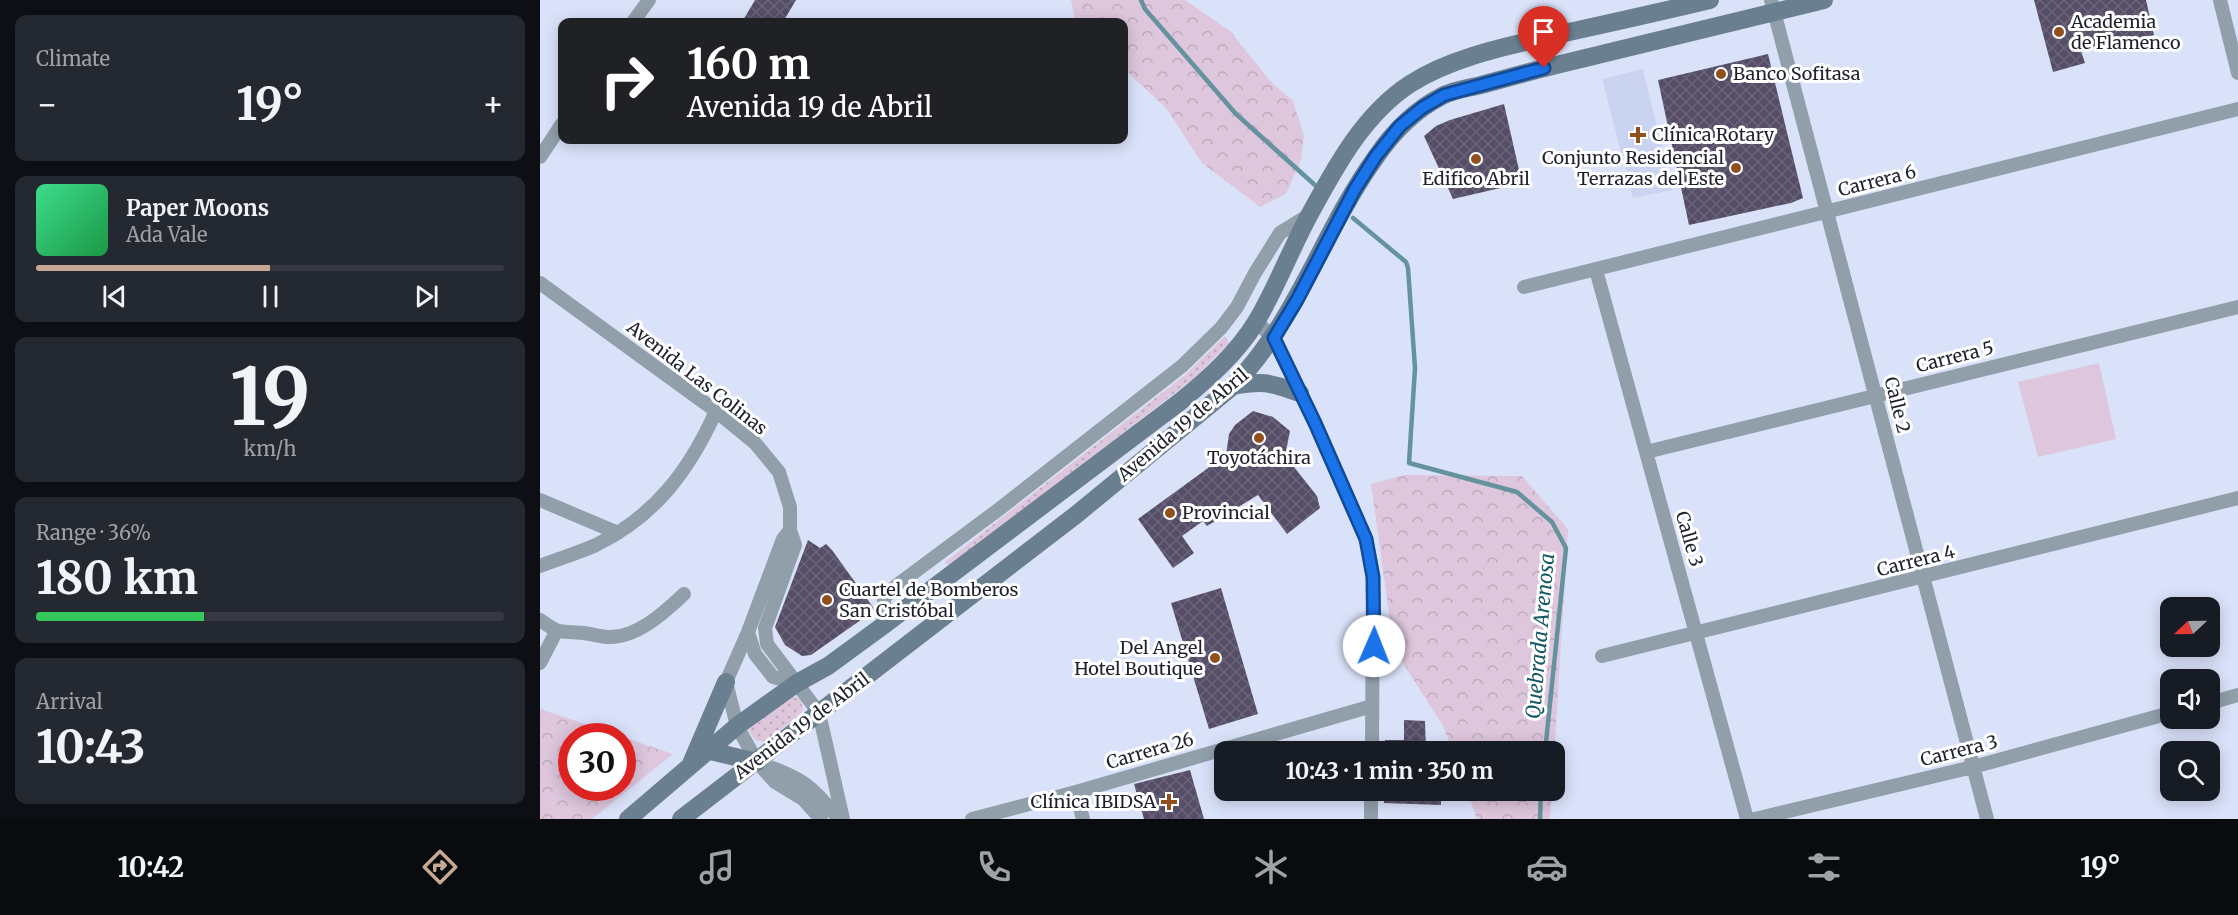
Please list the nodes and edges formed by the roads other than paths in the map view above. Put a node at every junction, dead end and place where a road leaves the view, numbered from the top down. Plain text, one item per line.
1 (649, 0) edge
2 (1710, 0) edge
3 (1824, 0) edge
4 (2220, 0) edge
5 (1773, 6) edge
6 (636, 18) edge
7 (2238, 73) edge
8 (2238, 109) edge
9 (558, 130) edge
10 (540, 157) edge
11 (1827, 212) junction
12 (1309, 215) junction
13 (1596, 270) junction
14 (540, 283) edge
15 (1524, 287) dead end
16 (2238, 307) edge
17 (1256, 321) junction
18 (1274, 338) junction
19 (1233, 386) junction
20 (1300, 393) junction
21 (1877, 395) junction
22 (716, 411) junction
23 (1646, 452) junction
24 (2238, 498) edge
25 (540, 500) edge
26 (790, 530) junction
27 (618, 533) junction
28 (540, 566) edge
29 (1923, 578) junction
30 (684, 594) dead end
31 (540, 620) edge
32 (884, 625) junction
33 (556, 632) junction
34 (748, 632) junction
35 (1697, 633) junction
36 (1602, 656) dead end
37 (540, 663) edge
38 (726, 682) junction
39 (797, 683) junction
40 (2238, 695) edge
41 (2220, 700) edge
42 (1372, 706) junction
43 (819, 713) junction
44 (2160, 717) edge
45 (737, 726) junction
46 (1372, 741) edge
47 (710, 751) junction
48 (757, 762) junction
49 (1973, 766) junction
50 (688, 770) junction
51 (1076, 792) junction
52 (1371, 801) edge
53 (628, 819) edge
54 (681, 819) edge
55 (821, 819) edge
56 (841, 819) edge
57 (972, 819) edge
58 (1083, 819) edge
59 (1371, 819) edge
60 (1747, 819) edge
61 (1755, 819) edge
62 (1988, 819) edge

1 - 6 street
2 - 12 main road, Avenida 19 de Abril
3 - 5 main road, Avenida 19 de Abril
4 - 7 street
5 - 11 street, Calle 2
5 - 18 main road, Avenida 19 de Abril
8 - 11 street, Carrera 6
9 - 10 street
11 - 13 street, Carrera 6
11 - 21 street, Calle 2
12 - 17 main road, Avenida 19 de Abril
12 - 32 street
13 - 15 street, Carrera 6
13 - 23 street, Calle 3
14 - 22 street, Avenida Las Colinas
16 - 21 street, Carrera 5
17 - 18 street
17 - 32 main road, Avenida 19 de Abril
18 - 19 main road, Avenida 19 de Abril
18 - 20 street
19 - 20 main road
19 - 43 main road, Avenida 19 de Abril
20 - 42 street
21 - 23 street, Carrera 5
21 - 29 street, Calle 2
22 - 26 street, Avenida Las Colinas
22 - 27 street
23 - 35 street, Calle 3
24 - 29 street, Carrera 4
25 - 27 street
26 - 34 street
26 - 39 street, Avenida Las Colinas
27 - 28 street
29 - 35 street, Carrera 4
29 - 49 street, Calle 2
30 - 33 street
31 - 33 street
32 - 39 main road, Avenida 19 de Abril
33 - 37 street
34 - 38 street
34 - 39 street
35 - 36 street, Carrera 4
35 - 60 street, Calle 3
38 - 45 street
38 - 50 main road
39 - 43 street, Avenida Las Colinas
39 - 45 main road, Avenida 19 de Abril
40 - 41 street
42 - 46 street
42 - 51 street, Carrera 26
43 - 48 main road, Avenida 19 de Abril
43 - 56 street
44 - 49 street, Carrera 3
45 - 47 main road, Avenida 19 de Abril
45 - 48 street
47 - 48 main road
47 - 50 main road, Avenida 19 de Abril
48 - 54 main road, Avenida 19 de Abril
48 - 55 street
48 - 56 street
49 - 61 street, Carrera 3
49 - 62 street, Calle 2
50 - 53 main road, Avenida 19 de Abril
51 - 57 street, Carrera 26
51 - 58 street
52 - 59 street

